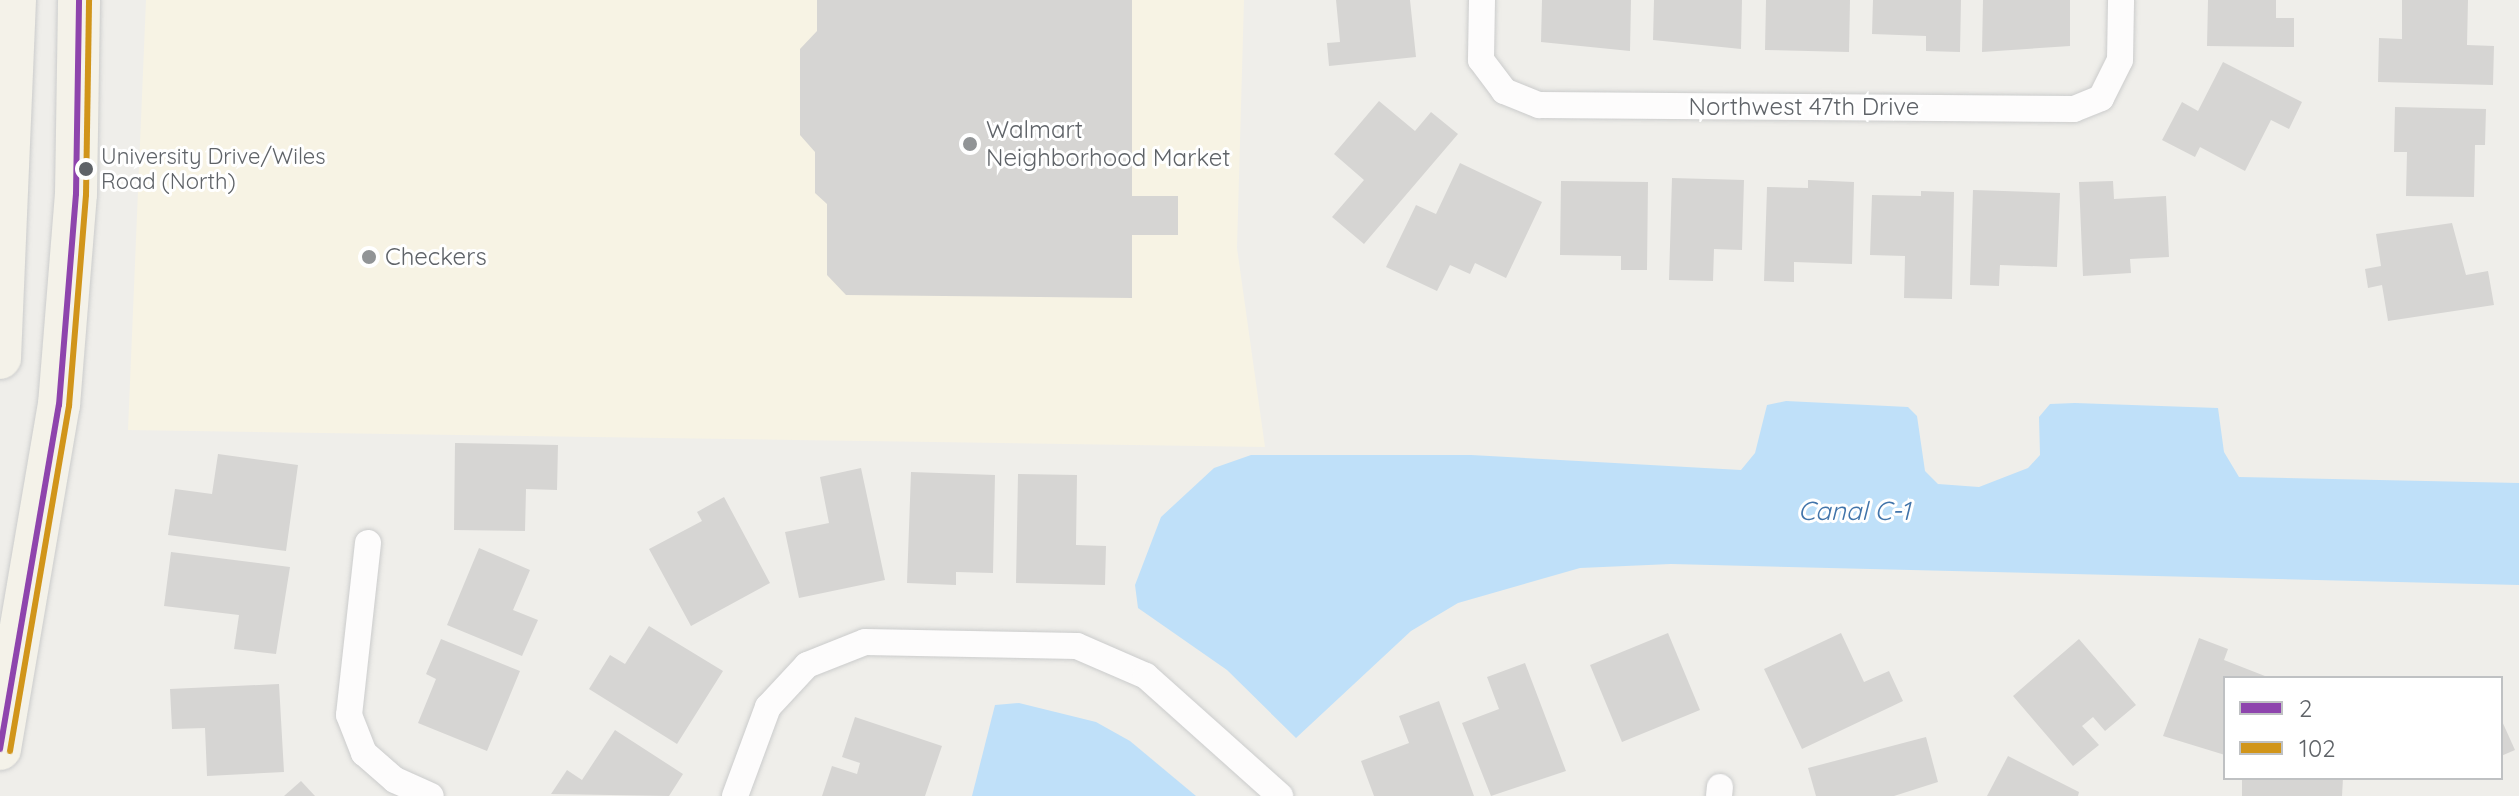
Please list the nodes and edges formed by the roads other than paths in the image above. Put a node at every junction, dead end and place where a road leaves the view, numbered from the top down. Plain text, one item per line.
1 (15, 0) edge
2 (79, 0) edge
3 (1482, 0) edge
4 (2121, 0) edge
5 (0, 358) edge
6 (368, 543) dead end
7 (0, 749) edge
8 (431, 796) edge
9 (735, 796) edge
10 (1280, 796) edge

1 - 5 main road
2 - 7 main road
3 - 4 street, Northwest 47th Drive
6 - 8 street
9 - 10 street

